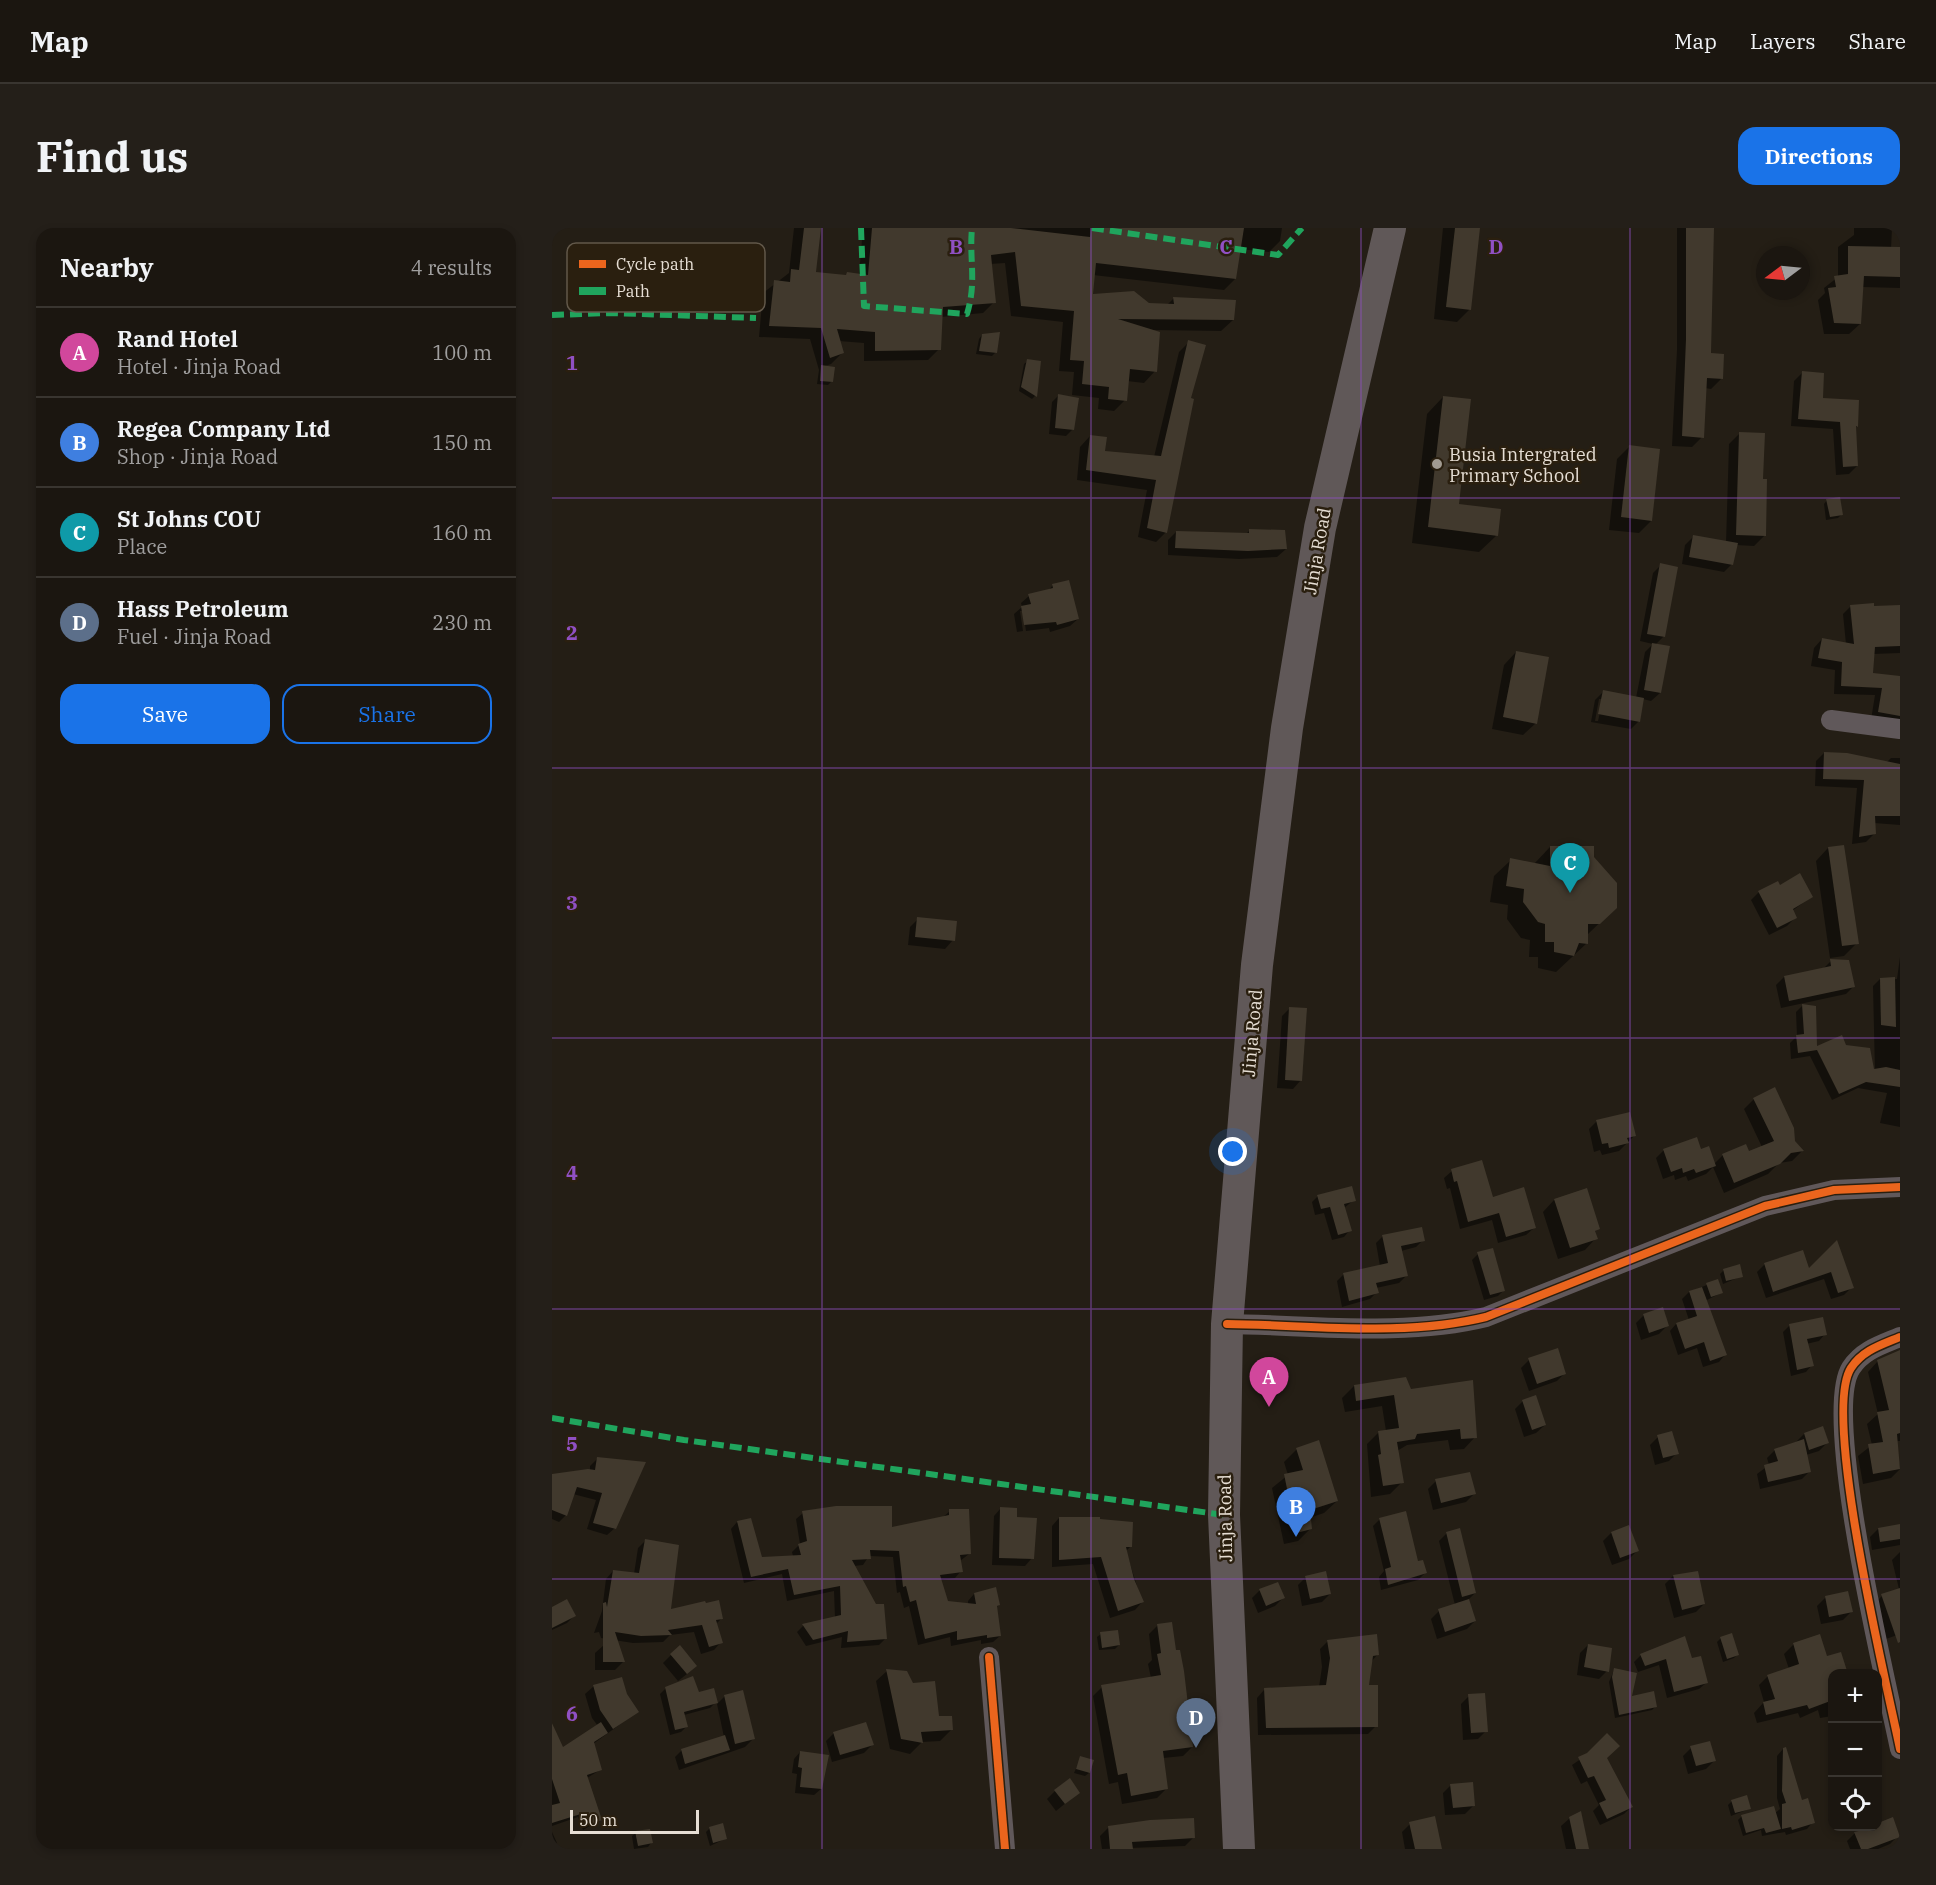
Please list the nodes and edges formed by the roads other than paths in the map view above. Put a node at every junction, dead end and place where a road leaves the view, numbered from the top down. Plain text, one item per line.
1 (1390, 228) edge
2 (1831, 720) dead end
3 (1900, 729) edge
4 (1900, 1187) edge
5 (1227, 1324) junction
6 (1900, 1337) edge
7 (989, 1658) dead end
8 (1900, 1749) edge
9 (1005, 1849) edge
10 (1239, 1849) edge

1 - 5 main road, Jinja Road
2 - 3 street
4 - 5 street
5 - 10 main road, Jinja Road
6 - 8 street
7 - 9 street

